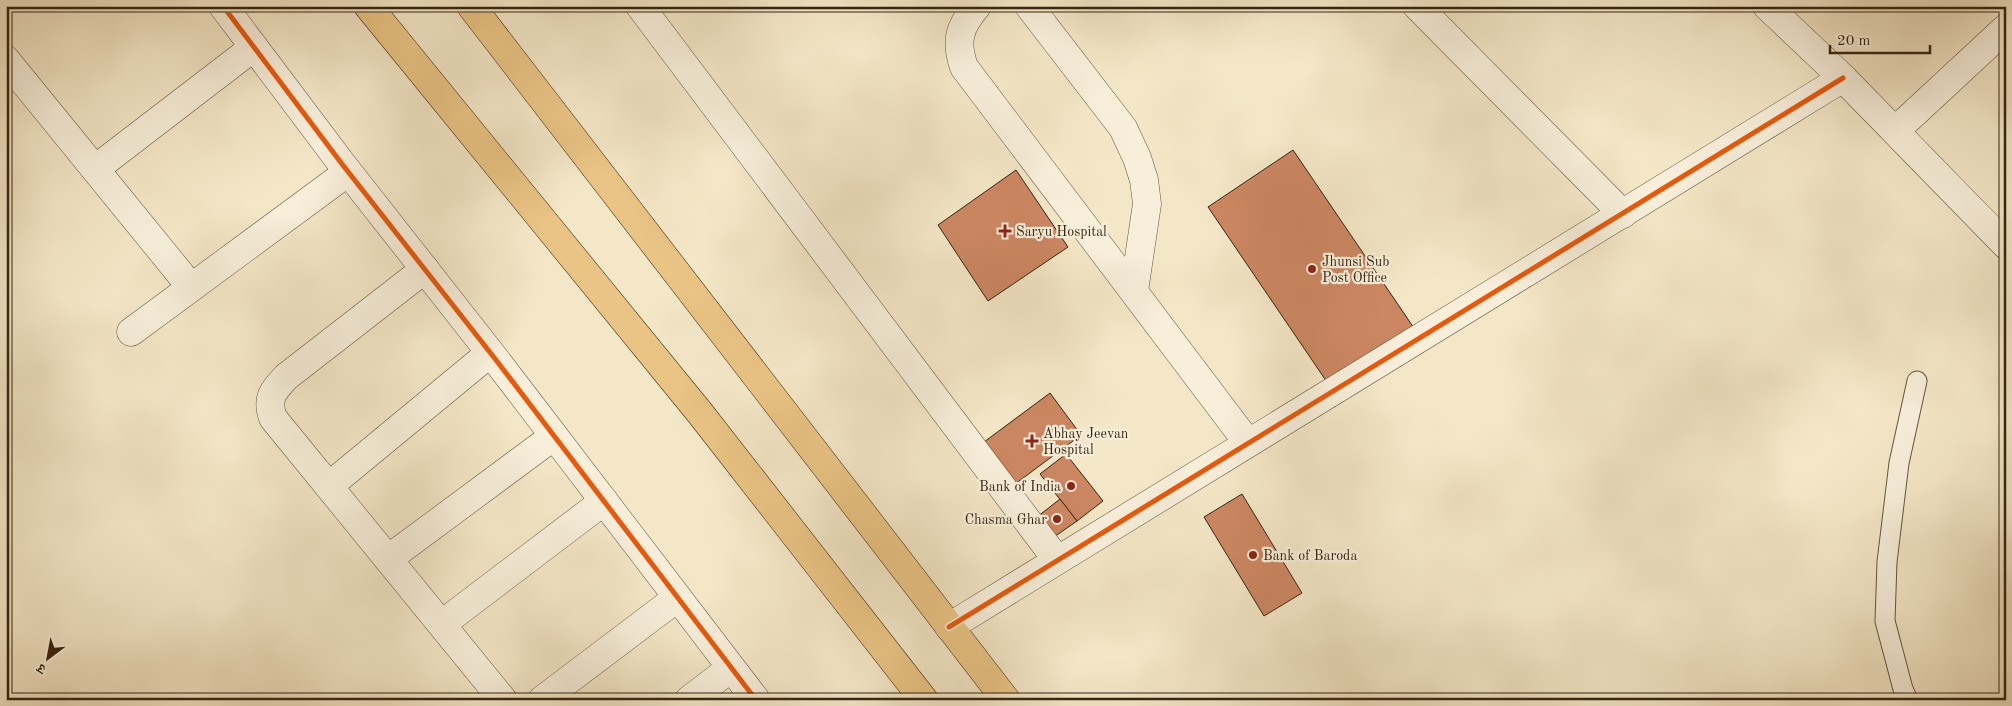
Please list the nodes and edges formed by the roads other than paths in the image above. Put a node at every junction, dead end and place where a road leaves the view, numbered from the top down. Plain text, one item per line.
1 (223, 6) edge
2 (368, 6) edge
3 (471, 6) edge
4 (640, 6) edge
5 (977, 6) edge
6 (1029, 6) edge
7 (1417, 6) edge
8 (1766, 6) edge
9 (2006, 28) edge
10 (254, 47) junction
11 (6, 60) edge
12 (1843, 78) junction
13 (1895, 131) junction
14 (95, 169) junction
15 (348, 172) junction
16 (1623, 214) junction
17 (2006, 244) edge
18 (425, 270) junction
19 (191, 287) junction
20 (1134, 291) junction
21 (131, 332) dead end
22 (490, 353) junction
23 (1917, 381) dead end
24 (554, 436) junction
25 (1248, 443) junction
26 (329, 486) junction
27 (604, 501) junction
28 (388, 559) junction
29 (1057, 560) junction
30 (677, 598) junction
31 (442, 624) junction
32 (949, 626) junction
33 (731, 668) junction
34 (503, 700) edge
35 (542, 700) edge
36 (688, 700) edge
37 (756, 700) edge
38 (924, 700) edge
39 (1006, 700) edge
40 (1908, 700) edge

1 - 10 street
2 - 38 highway
3 - 32 highway
4 - 29 street
5 - 20 street
6 - 20 street
7 - 16 street
8 - 12 street
9 - 13 street
10 - 14 street
10 - 15 street
11 - 14 street
12 - 13 street
12 - 16 street
13 - 17 street
14 - 19 street
15 - 18 street
15 - 19 street
16 - 25 street
18 - 22 street
18 - 26 street
19 - 21 street
20 - 25 street
22 - 24 street
22 - 26 street
23 - 40 lane
24 - 27 street
24 - 28 street
25 - 29 street
26 - 28 street
27 - 30 street
27 - 31 street
28 - 31 street
29 - 32 street
30 - 33 street
30 - 35 street
31 - 34 street
32 - 39 highway
33 - 36 street
33 - 37 street

